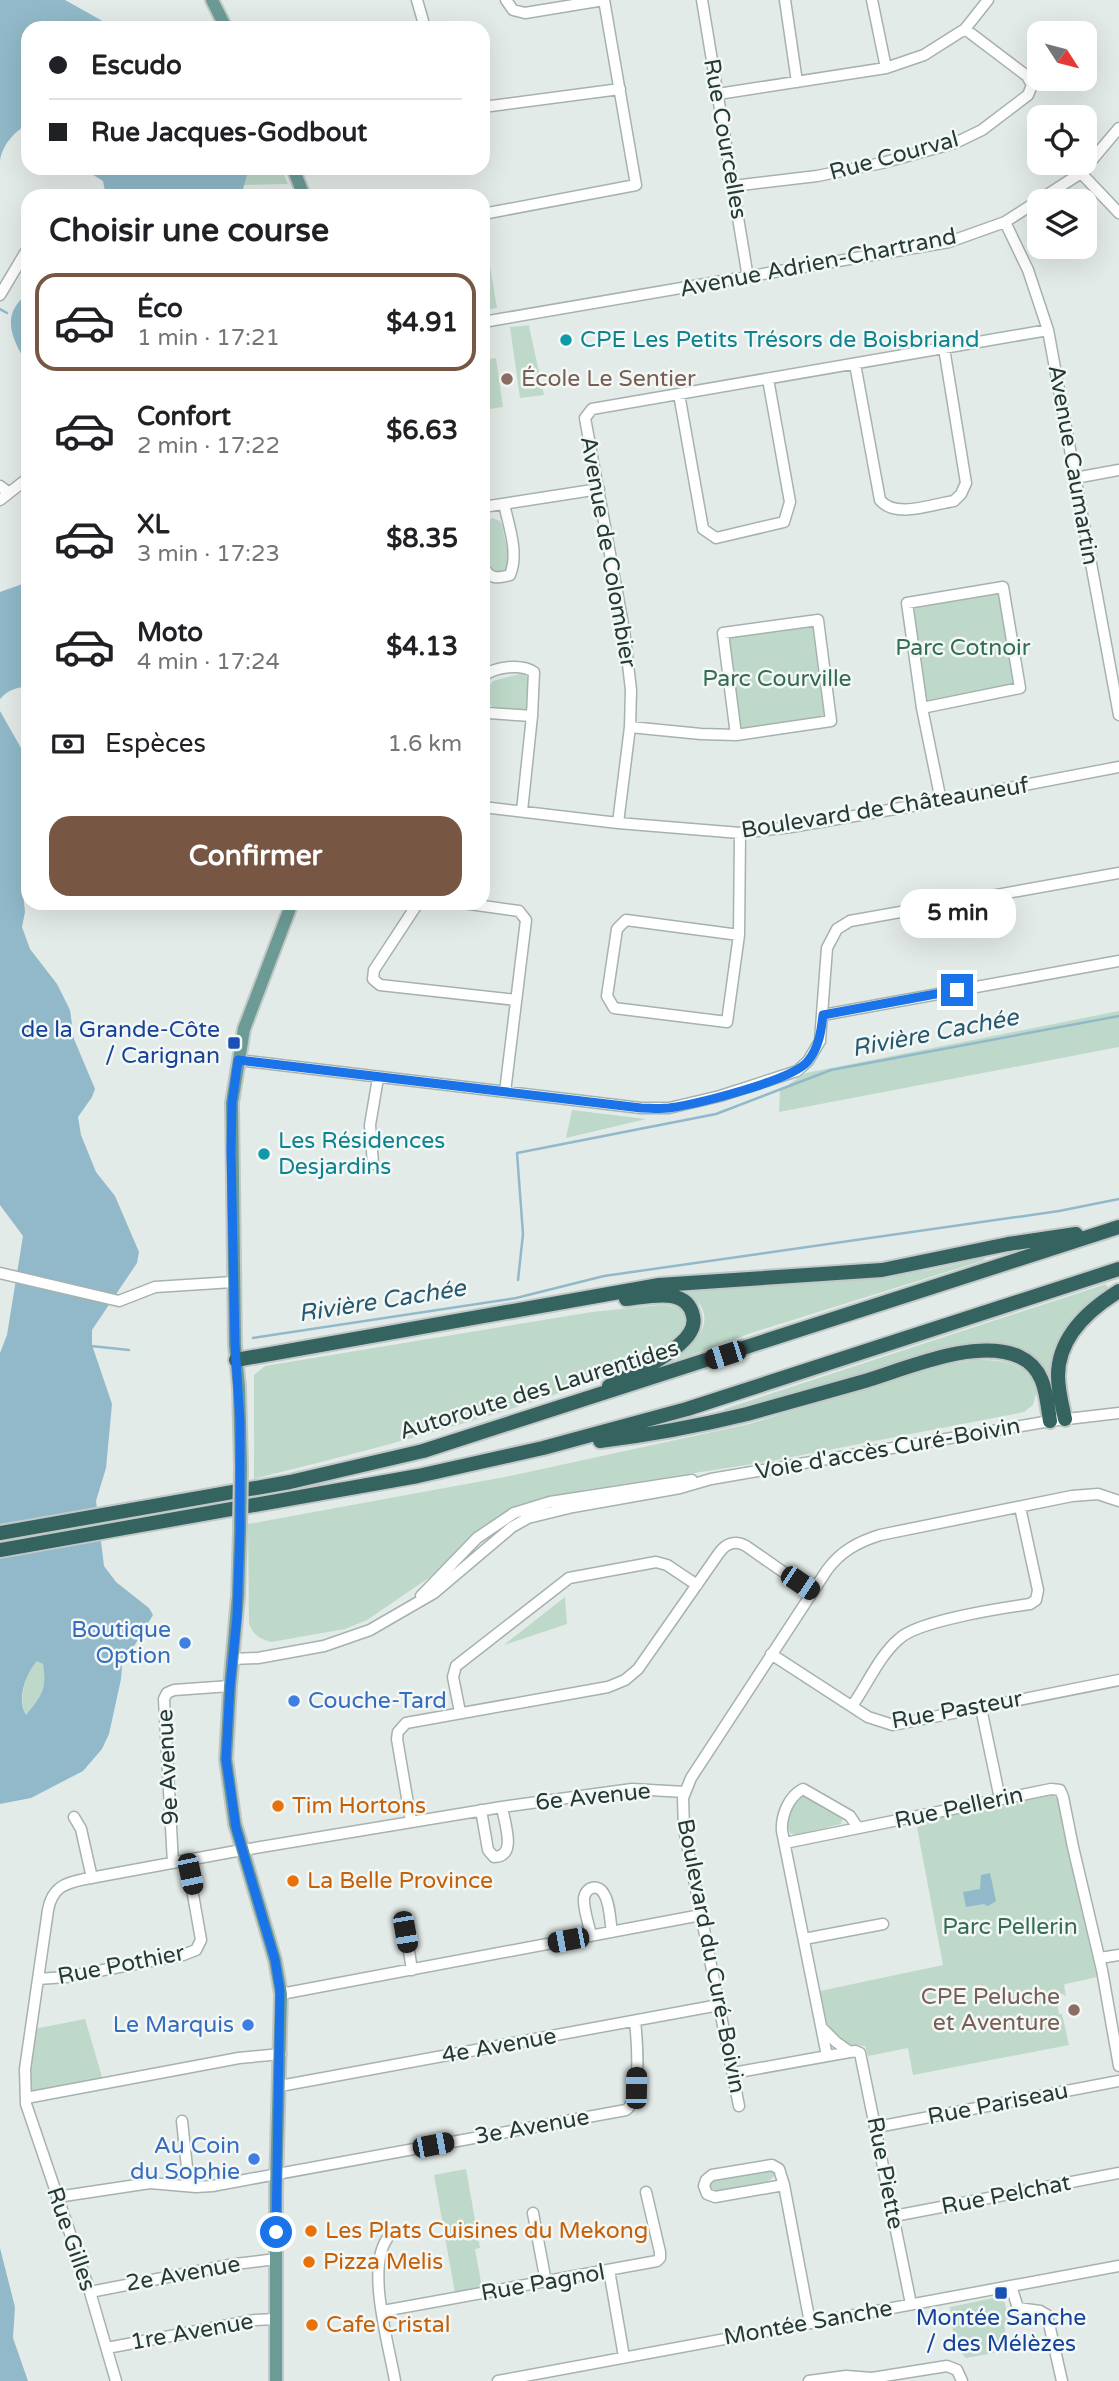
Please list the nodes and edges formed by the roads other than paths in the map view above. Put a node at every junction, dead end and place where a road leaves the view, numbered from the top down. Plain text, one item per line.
1 (212, 0) edge
2 (417, 0) edge
3 (506, 0) edge
4 (604, 0) edge
5 (702, 0) edge
6 (785, 0) edge
7 (872, 0) edge
8 (988, 0) edge
9 (222, 21) edge
10 (423, 21) edge
11 (965, 29) junction
12 (886, 68) junction
13 (797, 82) junction
14 (620, 89) junction
15 (718, 94) junction
16 (490, 106) edge
17 (1119, 128) edge
18 (1097, 154) edge
19 (1078, 175) edge
20 (1083, 175) edge
21 (733, 186) junction
22 (490, 213) edge
23 (1119, 214) edge
24 (1005, 222) junction
25 (21, 260) edge
26 (748, 278) junction
27 (0, 295) edge
28 (490, 321) edge
29 (1048, 330) junction
30 (944, 348) junction
31 (855, 364) junction
32 (768, 379) junction
33 (678, 394) junction
34 (1119, 470) edge
35 (1075, 478) junction
36 (21, 481) edge
37 (4, 489) edge
38 (599, 489) junction
39 (0, 500) edge
40 (504, 504) junction
41 (490, 506) edge
42 (490, 576) edge
43 (1115, 671) edge
44 (490, 672) edge
45 (922, 708) junction
46 (490, 713) edge
47 (1119, 715) edge
48 (532, 716) junction
49 (630, 727) junction
50 (736, 735) junction
51 (1119, 767) edge
52 (941, 801) junction
53 (490, 808) edge
54 (522, 811) junction
55 (618, 823) junction
56 (740, 833) junction
57 (1119, 873) edge
58 (490, 907) edge
59 (289, 910) edge
60 (413, 910) edge
61 (739, 935) junction
62 (1119, 961) edge
63 (516, 1000) junction
64 (823, 1015) junction
65 (238, 1060) junction
66 (378, 1078) junction
67 (505, 1092) junction
68 (373, 1164) dead end
69 (1119, 1227) edge
70 (1119, 1269) edge
71 (3, 1273) edge
72 (233, 1282) junction
73 (1119, 1292) edge
74 (503, 1312) junction
75 (236, 1360) junction
76 (581, 1401) junction
77 (1119, 1413) edge
78 (1057, 1420) junction
79 (543, 1448) junction
80 (1119, 1501) edge
81 (1020, 1507) junction
82 (0, 1533) edge
83 (0, 1550) edge
84 (697, 1585) junction
85 (812, 1592) junction
86 (771, 1654) junction
87 (232, 1660) junction
88 (1119, 1680) edge
89 (230, 1686) junction
90 (852, 1706) junction
91 (981, 1708) junction
92 (460, 1712) junction
93 (685, 1792) junction
94 (1000, 1799) junction
95 (502, 1807) junction
96 (481, 1810) junction
97 (74, 1817) dead end
98 (411, 1821) junction
99 (858, 1828) junction
100 (785, 1843) junction
101 (242, 1850) junction
102 (187, 1861) junction
103 (173, 1863) junction
104 (92, 1878) junction
105 (701, 1915) junction
106 (883, 1924) dead end
107 (405, 1932) dead end
108 (612, 1932) junction
109 (591, 1936) junction
110 (804, 1940) junction
111 (1119, 1955) edge
112 (1100, 1958) junction
113 (412, 1970) junction
114 (38, 1979) junction
115 (281, 1994) junction
116 (719, 2005) junction
117 (635, 2021) junction
118 (822, 2028) junction
119 (850, 2052) junction
120 (281, 2054) junction
121 (827, 2056) junction
122 (1119, 2066) edge
123 (733, 2073) junction
124 (1119, 2081) edge
125 (279, 2085) junction
126 (26, 2098) junction
127 (740, 2106) dead end
128 (182, 2121) dead end
129 (877, 2127) junction
130 (1119, 2173) edge
131 (276, 2174) junction
132 (784, 2185) junction
133 (189, 2186) junction
134 (646, 2192) dead end
135 (57, 2197) junction
136 (533, 2213) dead end
137 (894, 2216) junction
138 (387, 2239) dead end
139 (276, 2259) junction
140 (1119, 2266) edge
141 (609, 2270) junction
142 (546, 2282) junction
143 (1011, 2286) junction
144 (90, 2292) junction
145 (911, 2304) junction
146 (383, 2311) junction
147 (276, 2319) junction
148 (810, 2323) junction
149 (107, 2348) junction
150 (624, 2357) junction
151 (116, 2381) edge
152 (276, 2381) edge
153 (395, 2381) edge
154 (498, 2381) edge
155 (809, 2381) edge
156 (962, 2381) edge
157 (1062, 2381) edge

1 - 9 main road
2 - 10 street
3 - 4 street
4 - 14 street
5 - 15 street, Rue Courcelles
6 - 13 street
7 - 12 street
8 - 11 street
11 - 12 street
11 - 21 street, Rue Courval
12 - 13 street
13 - 15 street
14 - 16 street
14 - 22 street
15 - 21 street, Rue Courcelles
17 - 18 street, Avenue Adrien-Chartrand
19 - 24 street, Avenue Adrien-Chartrand
20 - 23 street
21 - 26 street, Rue Courcelles
24 - 26 street, Avenue Adrien-Chartrand
24 - 29 street, Avenue Caumartin
25 - 27 street
26 - 28 street, Avenue Adrien-Chartrand
29 - 30 street, Avenue de Colombier
29 - 35 street, Avenue Caumartin
30 - 31 street, Avenue de Colombier
30 - 31 street
31 - 32 street, Avenue de Colombier
32 - 33 street, Avenue de Colombier
32 - 33 street
33 - 38 street, Avenue de Colombier
34 - 35 street
35 - 43 street, Avenue Caumartin
36 - 37 street
37 - 39 street
38 - 40 street
38 - 49 street, Avenue de Colombier
40 - 41 street
40 - 42 street
43 - 47 street, Avenue Caumartin
44 - 48 street
45 - 45 street
45 - 52 street
46 - 48 street
48 - 54 street
49 - 50 street
49 - 55 street, Avenue de Colombier
50 - 50 street
51 - 52 street, Boulevard de Châteauneuf
52 - 56 street, Boulevard de Châteauneuf
53 - 54 street, Boulevard de Châteauneuf
54 - 55 street, Boulevard de Châteauneuf
55 - 56 street, Boulevard de Châteauneuf
56 - 61 street
57 - 64 street
58 - 63 street
59 - 65 main road
60 - 63 street
61 - 61 street
62 - 64 street
63 - 67 street
64 - 67 street
65 - 66 street
65 - 72 main road
66 - 67 street
66 - 68 street
69 - 74 highway
69 - 76 highway, Autoroute des Laurentides
70 - 79 highway, Autoroute des Laurentides
71 - 72 street
72 - 75 main road
73 - 78 highway
74 - 75 highway
74 - 76 highway
75 - 87 main road, bridge
76 - 82 highway, Autoroute des Laurentides
77 - 78 street, Voie d'accès Curé-Boivin
78 - 79 highway
78 - 87 street, Voie d'accès Curé-Boivin
79 - 83 highway, Autoroute des Laurentides
80 - 81 street, Boulevard du Curé-Boivin
81 - 85 street, Boulevard du Curé-Boivin
81 - 90 street
84 - 85 street
84 - 92 street
84 - 92 street
85 - 86 street, Boulevard du Curé-Boivin
86 - 90 street, Rue Pasteur
86 - 93 street, Boulevard du Curé-Boivin
87 - 89 main road
88 - 91 street, Rue Pasteur
89 - 101 main road
89 - 103 street, 9e Avenue
90 - 91 street, Rue Pasteur
91 - 94 street
92 - 98 street
93 - 95 street, 6e Avenue
93 - 105 street, Boulevard du Curé-Boivin
94 - 99 street, Rue Pellerin
94 - 112 street, Rue Pellerin
95 - 96 street, 6e Avenue
95 - 96 street, 6e Avenue
96 - 98 street, 6e Avenue
97 - 104 street
98 - 101 street, 6e Avenue
99 - 100 street, Rue Pellerin
99 - 100 street
100 - 110 street
101 - 102 street, 6e Avenue
101 - 115 main road
102 - 103 street, 6e Avenue
102 - 114 street, Rue Pothier
103 - 104 street, 6e Avenue
104 - 114 street, Rue Gilles
105 - 108 street
105 - 116 street, Boulevard du Curé-Boivin
106 - 110 street
107 - 113 street
108 - 109 street
108 - 109 street
109 - 113 street
110 - 118 street
111 - 112 street
112 - 122 street
113 - 115 street
114 - 126 street, Rue Gilles
115 - 120 main road
116 - 117 street, 4e Avenue
116 - 123 street, Boulevard du Curé-Boivin
117 - 125 street, 4e Avenue
117 - 131 street, 3e Avenue
118 - 119 street, Rue Piette
118 - 121 street
119 - 121 street
119 - 129 street, Rue Piette
120 - 125 main road
120 - 126 street
121 - 123 street
123 - 127 street, Boulevard du Curé-Boivin
124 - 129 street, Rue Pariseau
125 - 131 main road
126 - 135 street, Rue Gilles
128 - 133 street
129 - 137 street, Rue Piette
130 - 137 street, Rue Pelchat
131 - 133 street, 3e Avenue
131 - 139 main road
132 - 132 street
132 - 148 street
133 - 135 street, 3e Avenue
134 - 141 street, Rue Pagnol
135 - 144 street, Rue Gilles
136 - 142 street
137 - 145 street, Rue Piette
138 - 146 street
139 - 144 street, 2e Avenue
139 - 147 main road
140 - 143 street, Montée Sanche
141 - 142 street, Rue Pagnol
141 - 150 street
142 - 146 street, Rue Pagnol
143 - 145 street, Montée Sanche
143 - 157 street
144 - 149 street, Rue Gilles
145 - 148 street, Montée Sanche
146 - 153 street
147 - 149 street, 1re Avenue
147 - 152 main road
148 - 150 street, Montée Sanche
149 - 151 street, Rue Gilles
150 - 154 street, Montée Sanche
155 - 156 street

